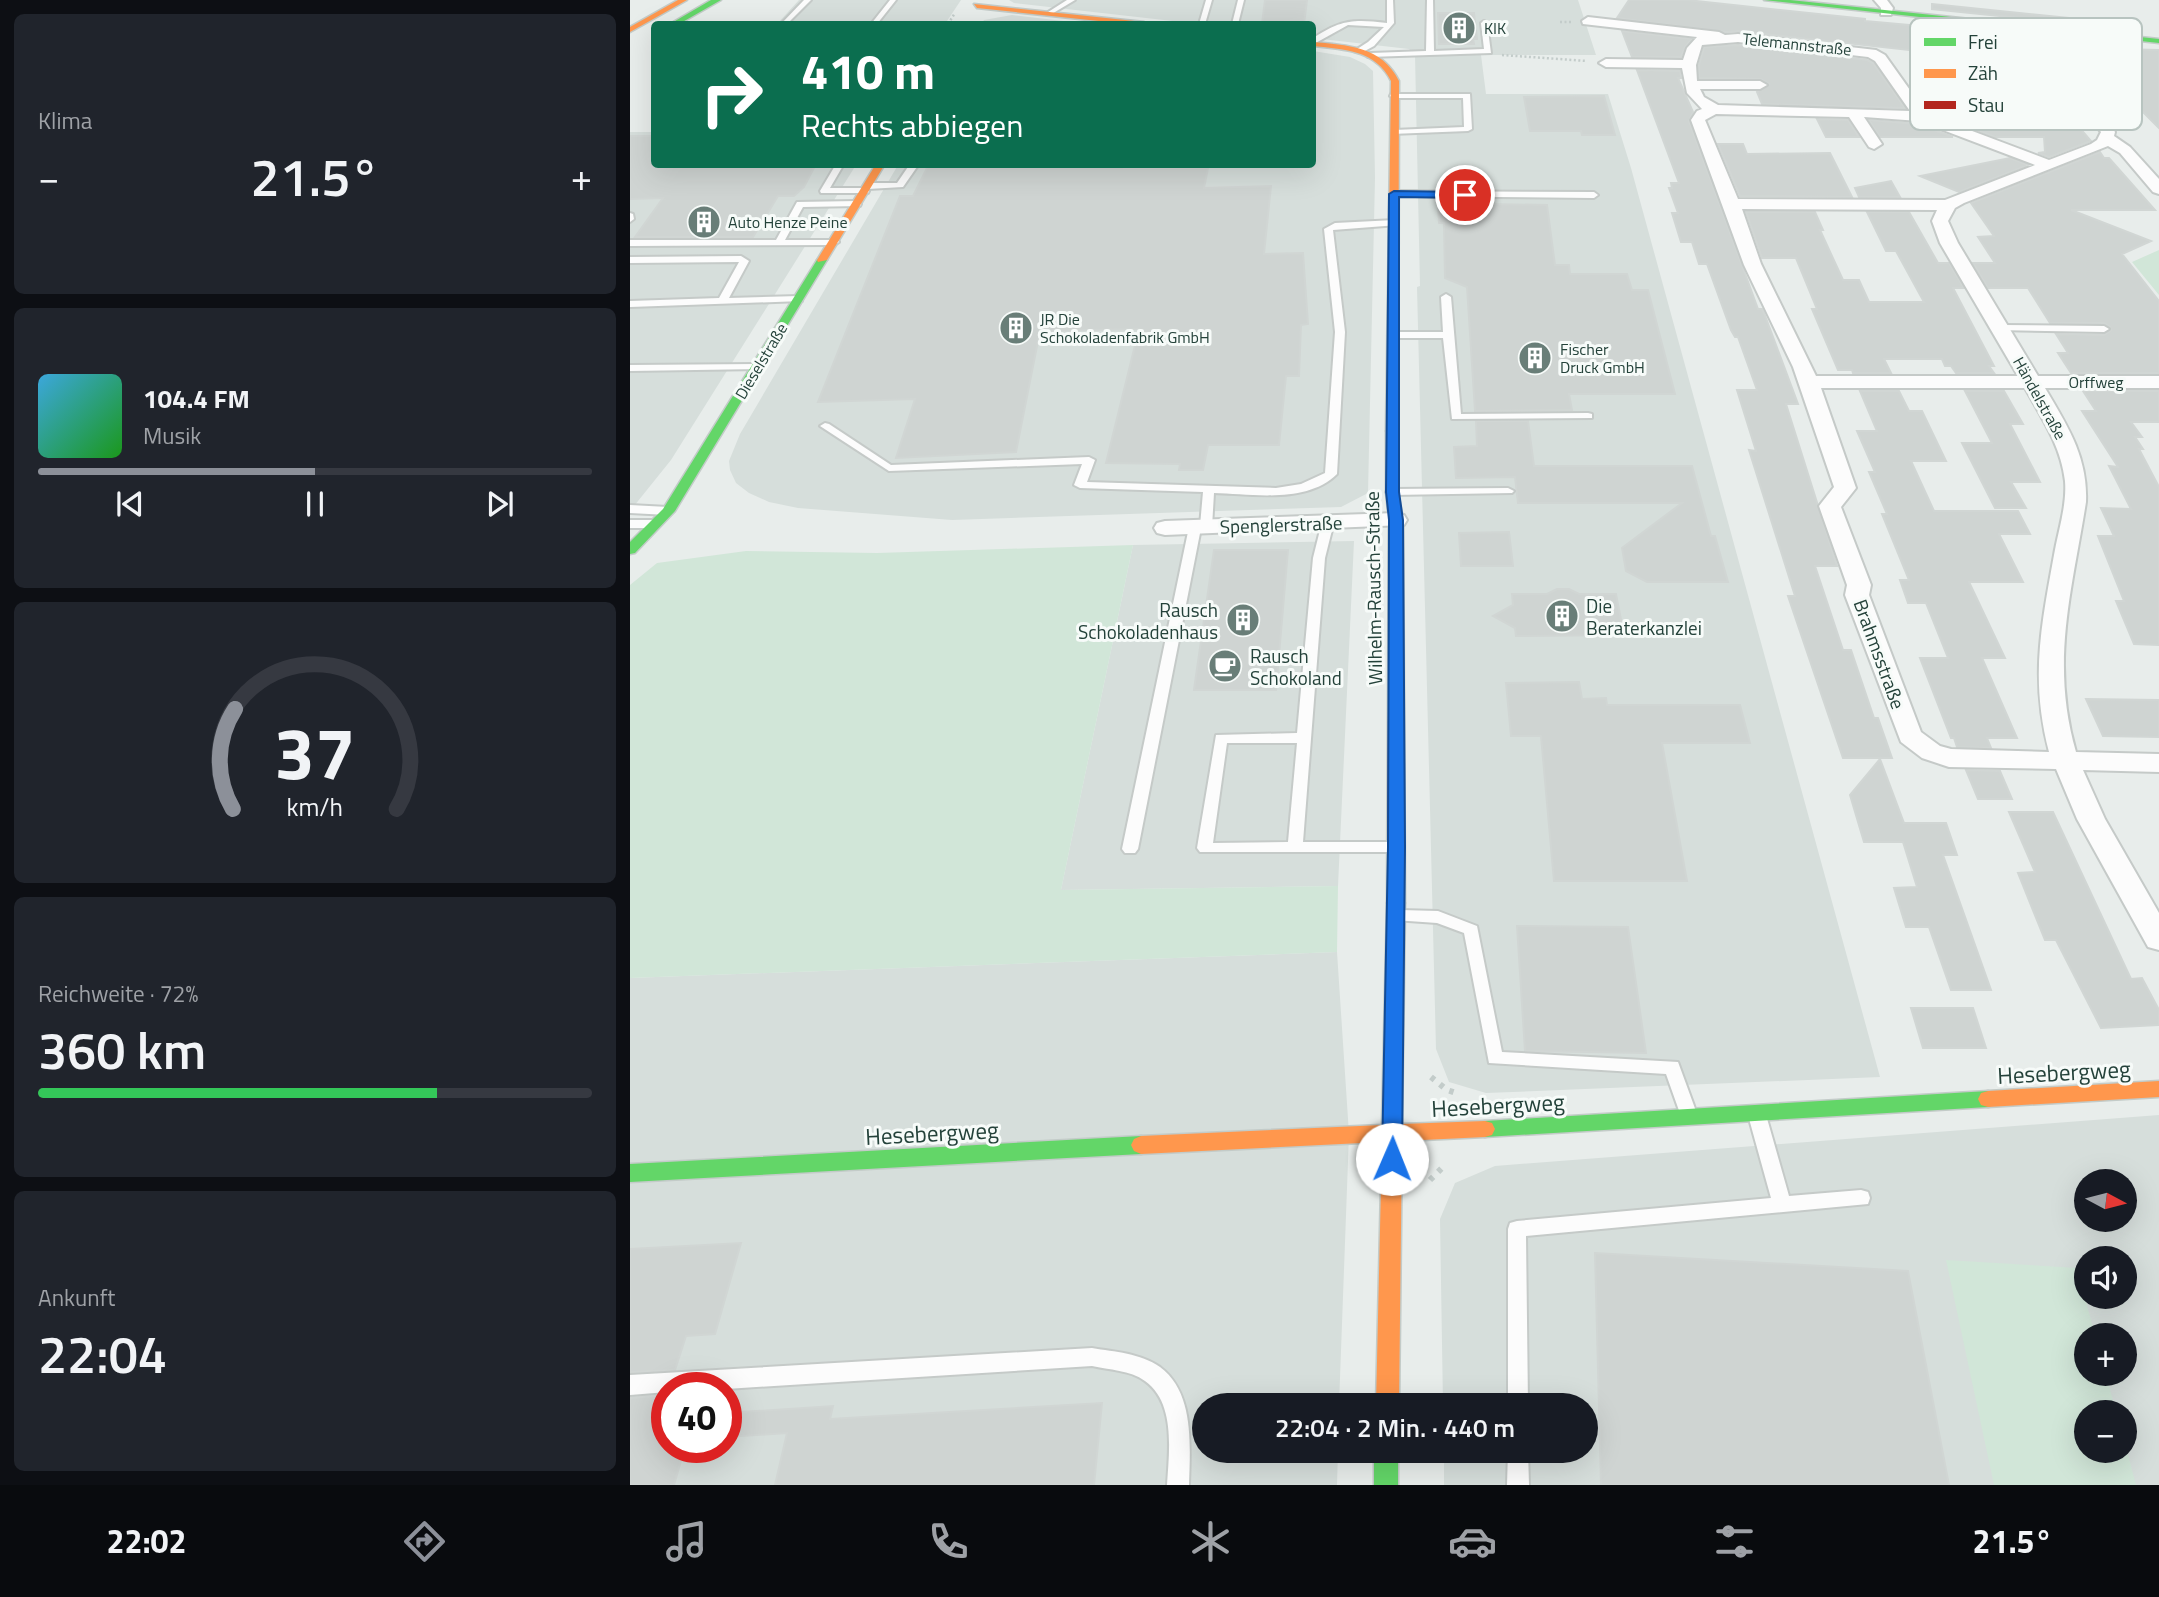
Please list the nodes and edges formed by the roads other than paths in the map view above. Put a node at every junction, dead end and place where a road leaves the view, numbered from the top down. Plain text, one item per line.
1 (683, 0) edge
2 (717, 0) edge
3 (808, 0) edge
4 (893, 0) edge
5 (1072, 0) edge
6 (1209, 0) edge
7 (1241, 0) edge
8 (1390, 0) edge
9 (1430, 0) edge
10 (1768, 0) edge
11 (1883, 6) edge
12 (976, 7) edge
13 (1048, 14) junction
14 (1962, 18) edge
15 (679, 21) edge
16 (787, 21) edge
17 (876, 21) edge
18 (1104, 21) edge
19 (1203, 21) edge
20 (1236, 21) edge
21 (1588, 21) dead end
22 (1484, 23) dead end
23 (1388, 26) junction
24 (630, 30) edge
25 (1724, 37) junction
26 (1316, 40) edge
27 (1316, 44) edge
28 (1430, 52) junction
29 (1364, 53) junction
30 (1606, 63) road end
31 (1689, 64) junction
32 (1693, 85) junction
33 (1760, 85) dead end
34 (1394, 96) junction
35 (1910, 100) edge
36 (1716, 109) junction
37 (1854, 113) junction
38 (1910, 115) edge
39 (1956, 130) edge
40 (2107, 130) edge
41 (1394, 132) junction
42 (2106, 138) junction
43 (1874, 144) dead end
44 (2049, 165) junction
45 (838, 168) edge
46 (879, 168) edge
47 (912, 168) edge
48 (2153, 175) edge
49 (2159, 189) edge
50 (863, 194) junction
51 (1394, 194) junction
52 (1594, 195) dead end
53 (1732, 204) junction
54 (1948, 205) junction
55 (1395, 223) junction
56 (780, 241) junction
57 (834, 242) junction
58 (630, 243) edge
59 (630, 260) edge
60 (1446, 298) dead end
61 (799, 299) junction
62 (722, 302) junction
63 (630, 304) edge
64 (2001, 328) junction
65 (2104, 329) dead end
66 (1394, 335) junction
67 (1448, 335) junction
68 (757, 367) junction
69 (630, 368) edge
70 (1808, 382) junction
71 (2033, 382) junction
72 (2159, 382) edge
73 (1588, 416) dead end
74 (825, 426) dead end
75 (1209, 488) junction
76 (1508, 491) dead end
77 (1392, 492) junction
78 (630, 509) edge
79 (668, 511) junction
80 (1396, 520) junction
81 (1328, 522) junction
82 (630, 524) edge
83 (656, 524) junction
84 (1200, 527) junction
85 (1165, 528) dead end
86 (630, 550) edge
87 (1303, 738) junction
88 (2066, 762) junction
89 (2159, 763) edge
90 (1295, 847) junction
91 (1397, 847) junction
92 (1130, 849) dead end
93 (1395, 916) junction
94 (2159, 939) edge
95 (2159, 1090) edge
96 (1756, 1113) junction
97 (1689, 1117) junction
98 (1393, 1132) junction
99 (630, 1172) edge
100 (1861, 1198) dead end
101 (1782, 1205) junction
102 (630, 1385) edge
103 (1387, 1393) edge
104 (1518, 1393) edge
105 (1386, 1463) edge
106 (1518, 1463) edge
107 (1178, 1485) edge
108 (1386, 1485) edge
109 (1518, 1485) edge

1 - 24 main road
2 - 15 main road
3 - 16 lane
4 - 17 lane
5 - 13 lane
6 - 19 lane
7 - 20 lane
8 - 23 lane
9 - 28 lane
10 - 11 main road
11 - 14 main road
12 - 13 main road
13 - 18 main road
21 - 25 street, Telemannstraße
22 - 28 lane
23 - 26 lane
23 - 29 lane
25 - 31 street, Telemannstraße
25 - 35 street, Telemannstraße
27 - 29 main road
28 - 29 lane
29 - 34 main road, Wilhelm-Rausch-Straße
30 - 31 street
31 - 32 street
32 - 33 street
32 - 36 street
34 - 41 main road, Wilhelm-Rausch-Straße
34 - 41 lane
36 - 37 street
36 - 53 street, Brahmsstraße
37 - 38 street
37 - 43 street
39 - 44 street
40 - 42 street
41 - 51 main road, Wilhelm-Rausch-Straße
42 - 44 street
42 - 48 street
44 - 54 street
45 - 50 lane
46 - 50 main road, Dieselstraße
47 - 50 lane
48 - 49 street
50 - 56 lane
50 - 57 main road, Dieselstraße
51 - 52 lane
51 - 55 main road, Wilhelm-Rausch-Straße
53 - 54 street
53 - 70 street, Brahmsstraße
54 - 64 street, Händelstraße
55 - 66 main road, Wilhelm-Rausch-Straße
55 - 75 lane
56 - 57 lane
56 - 58 lane
57 - 61 main road, Dieselstraße
59 - 62 lane
60 - 67 lane
61 - 62 lane
61 - 68 main road, Dieselstraße
62 - 63 lane
64 - 65 lane
64 - 71 street, Händelstraße
66 - 67 lane
66 - 77 main road, Wilhelm-Rausch-Straße
67 - 73 lane
68 - 69 lane
68 - 79 main road, Dieselstraße
70 - 71 street
70 - 88 street, Brahmsstraße
71 - 72 street, Orffweg
71 - 88 street, Händelstraße
74 - 75 lane
75 - 84 lane
76 - 77 lane
77 - 80 main road, Wilhelm-Rausch-Straße
78 - 79 lane
79 - 83 main road, Dieselstraße
80 - 81 street, Spenglerstraße
80 - 91 main road, Wilhelm-Rausch-Straße
81 - 84 street, Spenglerstraße
81 - 87 lane
82 - 83 lane
83 - 86 main road, Dieselstraße
84 - 85 street, Spenglerstraße
84 - 92 lane
87 - 90 lane
87 - 90 lane
88 - 89 street
88 - 94 street, Händelstraße
90 - 91 lane
91 - 93 main road, Wilhelm-Rausch-Straße
93 - 97 lane
93 - 98 main road, Wilhelm-Rausch-Straße
95 - 96 main road, Hesebergweg
96 - 97 main road, Hesebergweg
96 - 101 lane
97 - 98 main road, Hesebergweg
98 - 99 main road, Hesebergweg
98 - 103 main road, Wilhelm-Rausch-Straße
100 - 101 lane
101 - 104 lane
102 - 107 lane
105 - 108 main road
106 - 109 lane

